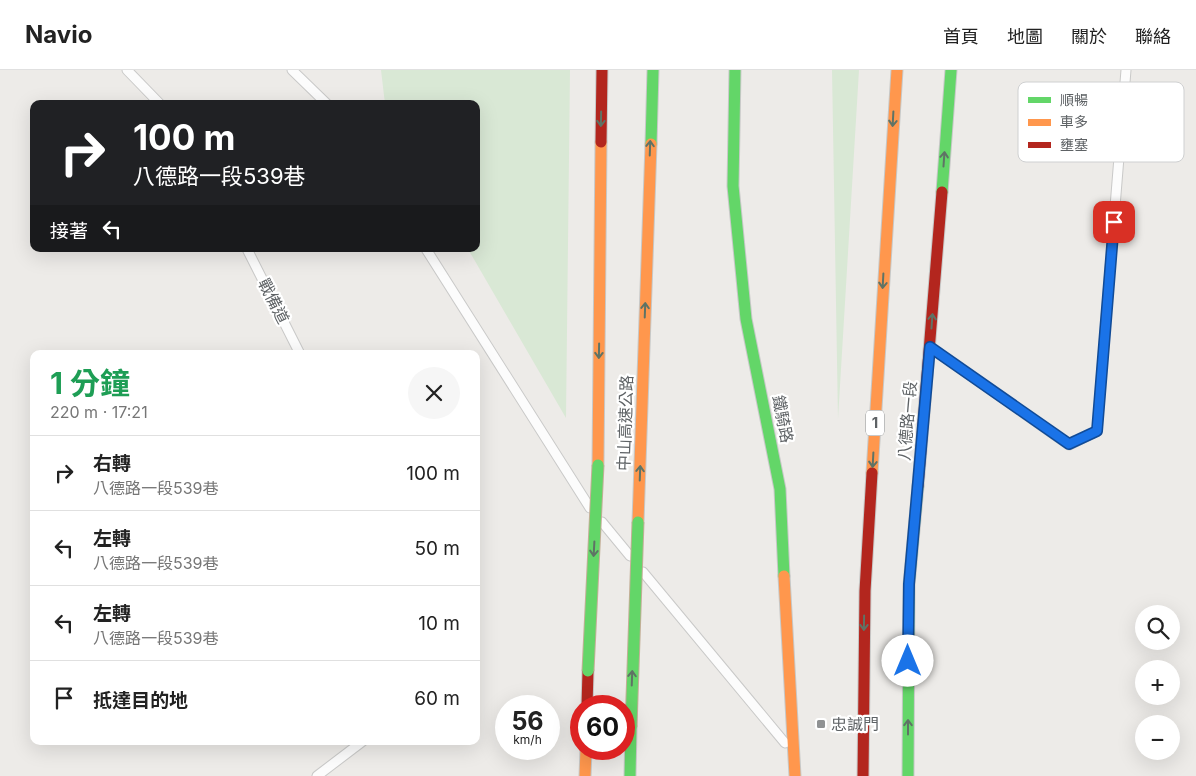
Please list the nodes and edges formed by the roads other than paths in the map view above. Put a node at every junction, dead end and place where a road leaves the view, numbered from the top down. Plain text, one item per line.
1 (127, 70) edge
2 (292, 70) edge
3 (602, 70) edge
4 (653, 70) edge
5 (736, 70) edge
6 (897, 70) edge
7 (951, 70) edge
8 (156, 100) edge
9 (323, 100) edge
10 (1119, 162) edge
11 (249, 252) edge
12 (428, 252) edge
13 (930, 347) junction
14 (298, 350) edge
15 (587, 695) edge
16 (358, 745) edge
17 (792, 750) junction
18 (586, 760) edge
19 (317, 776) edge
20 (585, 776) edge
21 (630, 776) edge
22 (795, 776) edge
23 (862, 776) edge
24 (908, 776) edge

1 - 8 lane
2 - 9 lane
3 -> 15 main road, 中山高速公路, bridge
21 -> 4 main road, 中山高速公路, bridge
5 - 17 main road, 鐵騎路
6 -> 23 main road, 八德路一段 / 1
13 -> 7 main road, 八德路一段
10 - 13 lane
11 - 14 lane, 戰備道
12 - 17 lane
24 -> 13 main road, 八德路一段
16 - 19 lane
17 - 22 main road, 鐵騎路
18 - 20 main road

